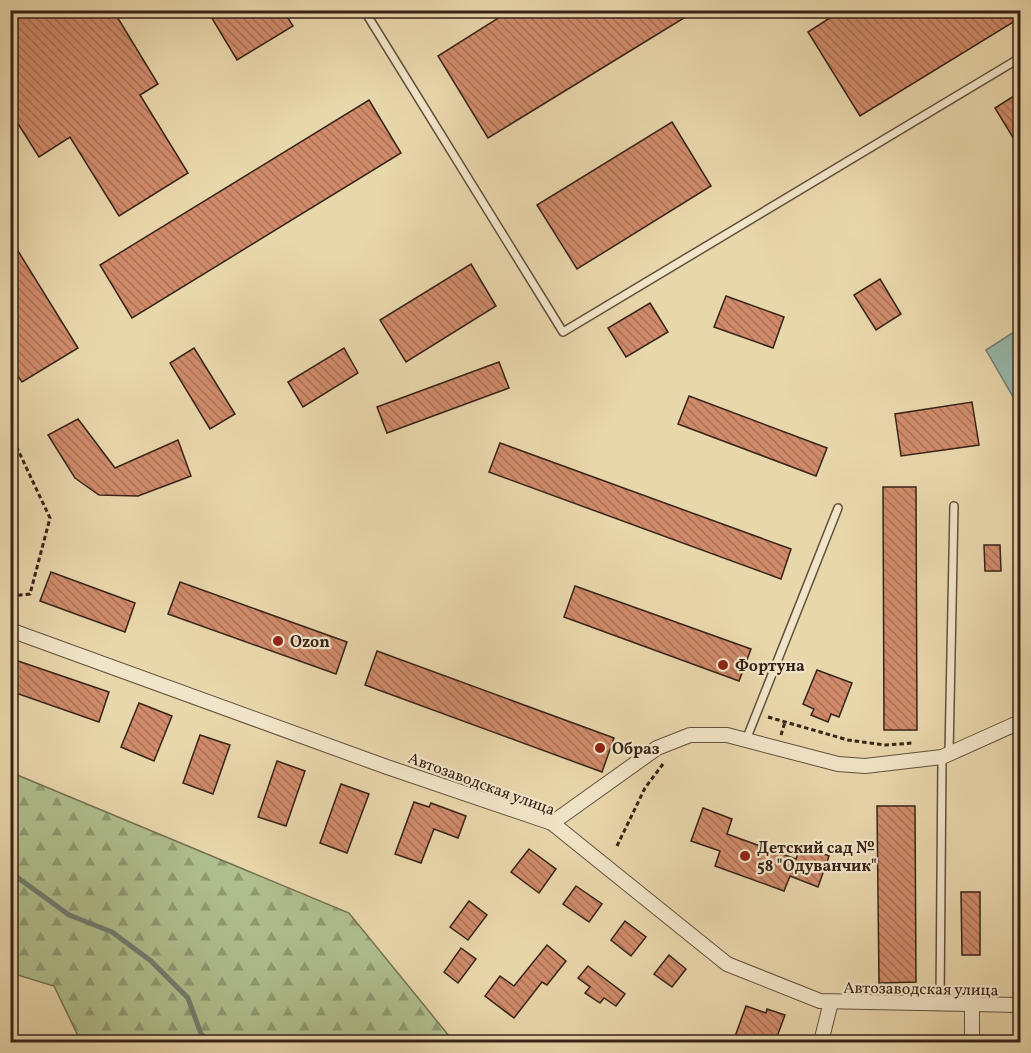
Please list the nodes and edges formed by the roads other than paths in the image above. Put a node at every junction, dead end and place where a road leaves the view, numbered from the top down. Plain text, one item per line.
1 (364, 10) edge
2 (1020, 58) edge
3 (954, 506) dead end
4 (838, 508) dead end
5 (10, 630) edge
6 (1020, 722) edge
7 (746, 740) junction
8 (946, 755) junction
9 (552, 823) junction
10 (831, 1002) junction
11 (940, 1004) junction
12 (972, 1005) junction
13 (1020, 1005) edge
14 (821, 1042) edge
15 (972, 1042) edge

1 - 2 lane
3 - 8 lane
4 - 7 lane
5 - 9 street, Автозаводская улица
6 - 8 street
7 - 8 street
7 - 9 street
8 - 11 lane
9 - 10 street, Автозаводская улица
10 - 11 street, Автозаводская улица
10 - 14 street
11 - 12 street, Автозаводская улица
12 - 13 street, Автозаводская улица
12 - 15 street

